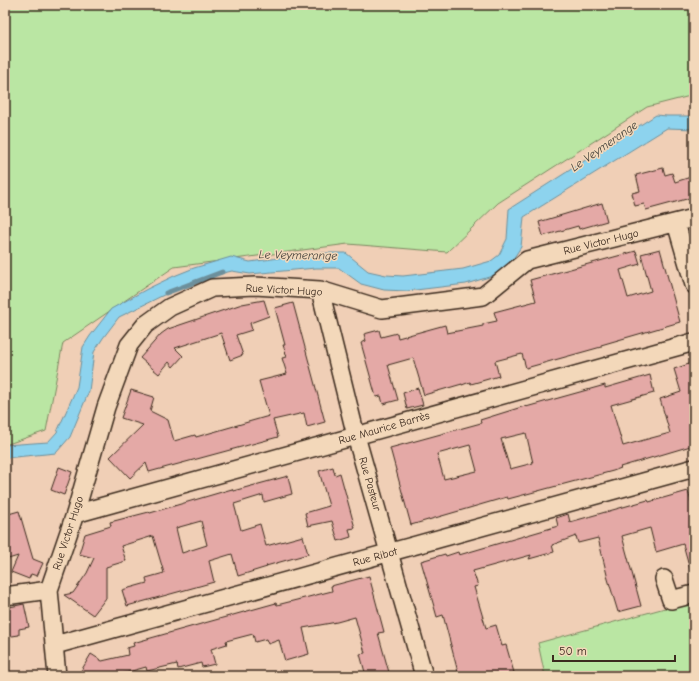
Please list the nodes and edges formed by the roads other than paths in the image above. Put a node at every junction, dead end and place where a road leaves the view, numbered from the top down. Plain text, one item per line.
1 (694, 218) edge
2 (676, 223) junction
3 (694, 284) edge
4 (320, 290) junction
5 (694, 342) edge
6 (356, 436) junction
7 (694, 468) edge
8 (75, 514) junction
9 (389, 552) junction
10 (664, 579) dead end
11 (49, 590) junction
12 (694, 594) edge
13 (5, 596) edge
14 (55, 645) junction
15 (57, 676) edge
16 (424, 676) edge

1 - 2 street, Rue Victor Hugo
2 - 3 street
2 - 4 street, Rue Victor Hugo
4 - 6 street, Rue Pasteur
4 - 8 street, Rue Victor Hugo
5 - 6 street, Rue Maurice Barrès
6 - 8 street, Rue Maurice Barrès
6 - 9 street, Rue Pasteur
7 - 9 street, Rue Ribot
8 - 11 street, Rue Victor Hugo
9 - 14 street, Rue Ribot
9 - 16 street, Rue Pasteur
10 - 12 street
11 - 13 street
11 - 14 street
14 - 15 street

